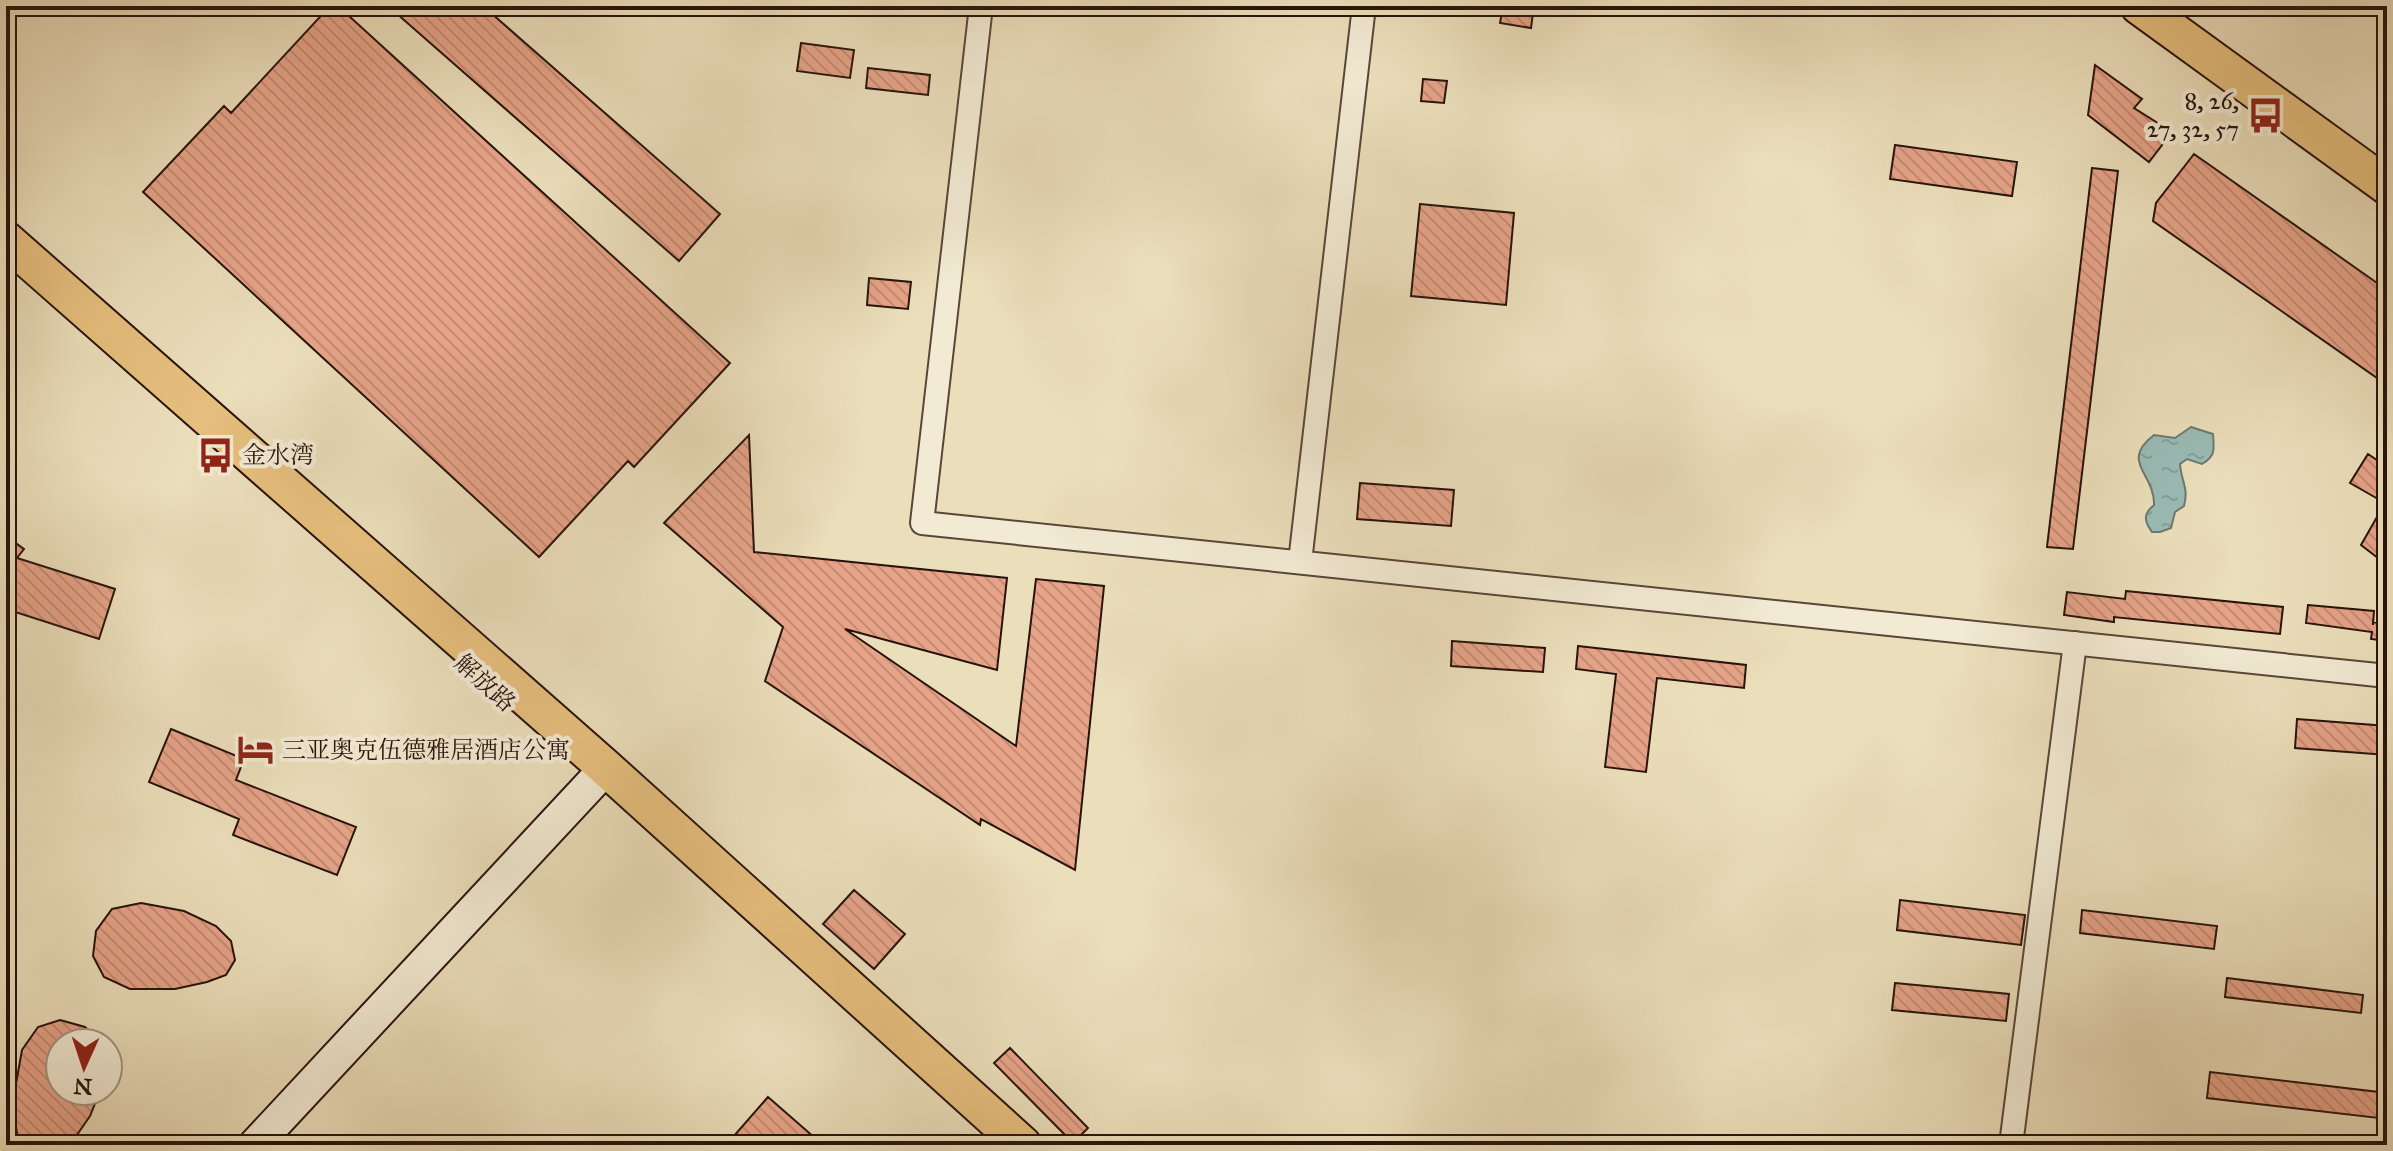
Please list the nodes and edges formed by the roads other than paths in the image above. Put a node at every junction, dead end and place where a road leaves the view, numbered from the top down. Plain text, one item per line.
1 (981, 6) edge
2 (1364, 6) edge
3 (2139, 6) edge
4 (2168, 6) edge
5 (2387, 163) edge
6 (2387, 186) edge
7 (6, 240) edge
8 (6, 257) edge
9 (1300, 562) junction
10 (2075, 643) junction
11 (2387, 676) edge
12 (600, 774) junction
13 (255, 1145) edge
14 (995, 1145) edge
15 (1023, 1145) edge
16 (2011, 1145) edge

1 - 9 street
2 - 9 street
3 - 6 main road
4 - 5 main road
7 - 12 main road
8 - 12 main road, 解放路
9 - 10 street
10 - 11 street
10 - 16 street
12 - 13 street
12 - 14 main road, 解放路
12 - 15 main road

